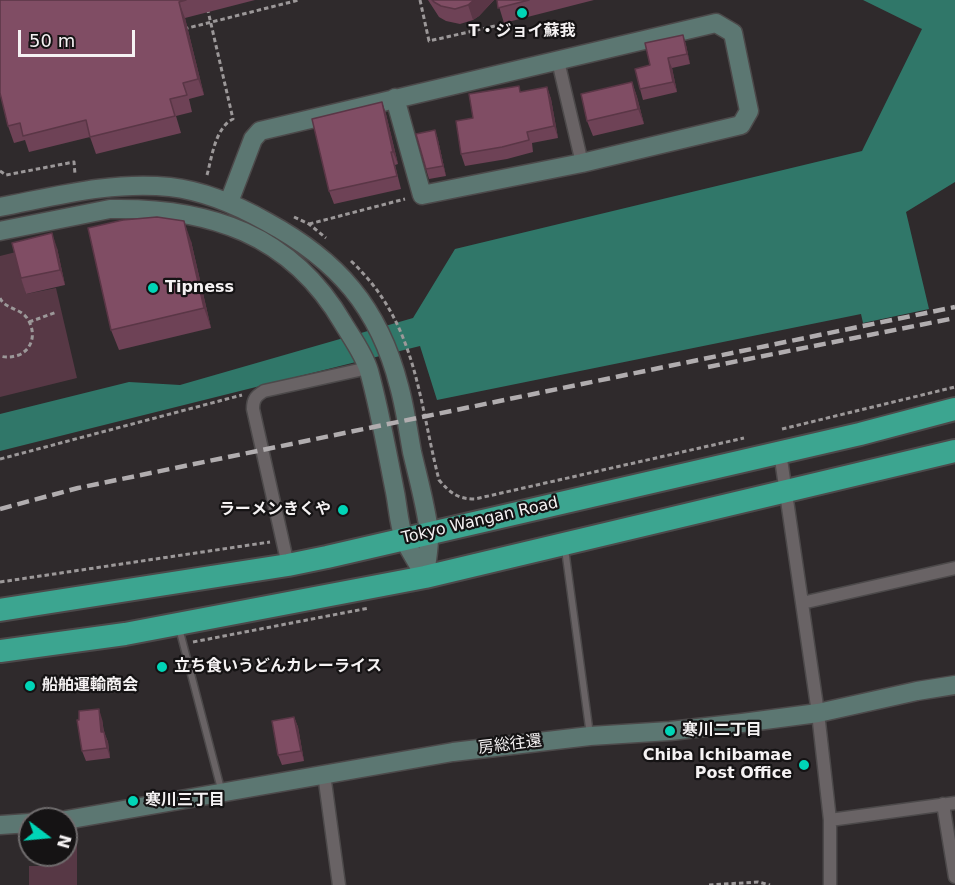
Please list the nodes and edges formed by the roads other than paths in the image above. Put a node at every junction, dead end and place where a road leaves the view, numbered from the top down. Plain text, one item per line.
1 (558, 61) junction
2 (395, 98) junction
3 (582, 163) junction
4 (229, 202) junction
5 (0, 207) edge
6 (0, 231) edge
7 (368, 368) junction
8 (955, 409) edge
9 (955, 421) edge
10 (860, 434) junction
11 (955, 451) edge
12 (780, 452) junction
13 (785, 490) junction
14 (429, 533) junction
15 (404, 540) junction
16 (565, 544) junction
17 (288, 565) junction
18 (955, 568) edge
19 (425, 577) junction
20 (802, 603) junction
21 (0, 610) edge
22 (178, 624) junction
23 (0, 651) edge
24 (955, 685) edge
25 (818, 713) junction
26 (590, 736) junction
27 (324, 774) junction
28 (222, 794) junction
29 (949, 803) edge
30 (78, 818) edge
31 (830, 820) junction
32 (18, 824) edge
33 (0, 825) edge
34 (955, 877) edge
35 (339, 885) edge
36 (830, 885) edge

1 - 2 street
1 - 3 street
1 - 3 street
2 - 3 street
2 - 4 street
4 - 5 street
4 - 14 street
6 - 7 street
7 - 15 street
7 - 17 street
8 - 10 highway, Tokyo Wangan Road
9 - 10 highway
10 - 12 highway, Tokyo Wangan Road
11 - 13 highway
12 - 13 street
12 - 14 highway, Tokyo Wangan Road
13 - 16 highway
13 - 20 street
14 - 15 highway, Tokyo Wangan Road
14 - 19 street
15 - 17 highway, Tokyo Wangan Road
15 - 19 street
16 - 19 highway
16 - 26 lane
17 - 21 highway, Tokyo Wangan Road
18 - 20 street
19 - 22 highway
20 - 25 street
22 - 23 highway
22 - 28 lane
24 - 25 street, 房総往還
25 - 26 street, 房総往還
25 - 31 street
26 - 27 street, 房総往還
27 - 28 street, 房総往還
27 - 35 street
28 - 30 street, 房総往還
29 - 31 street
29 - 34 street
31 - 36 street
32 - 33 street

